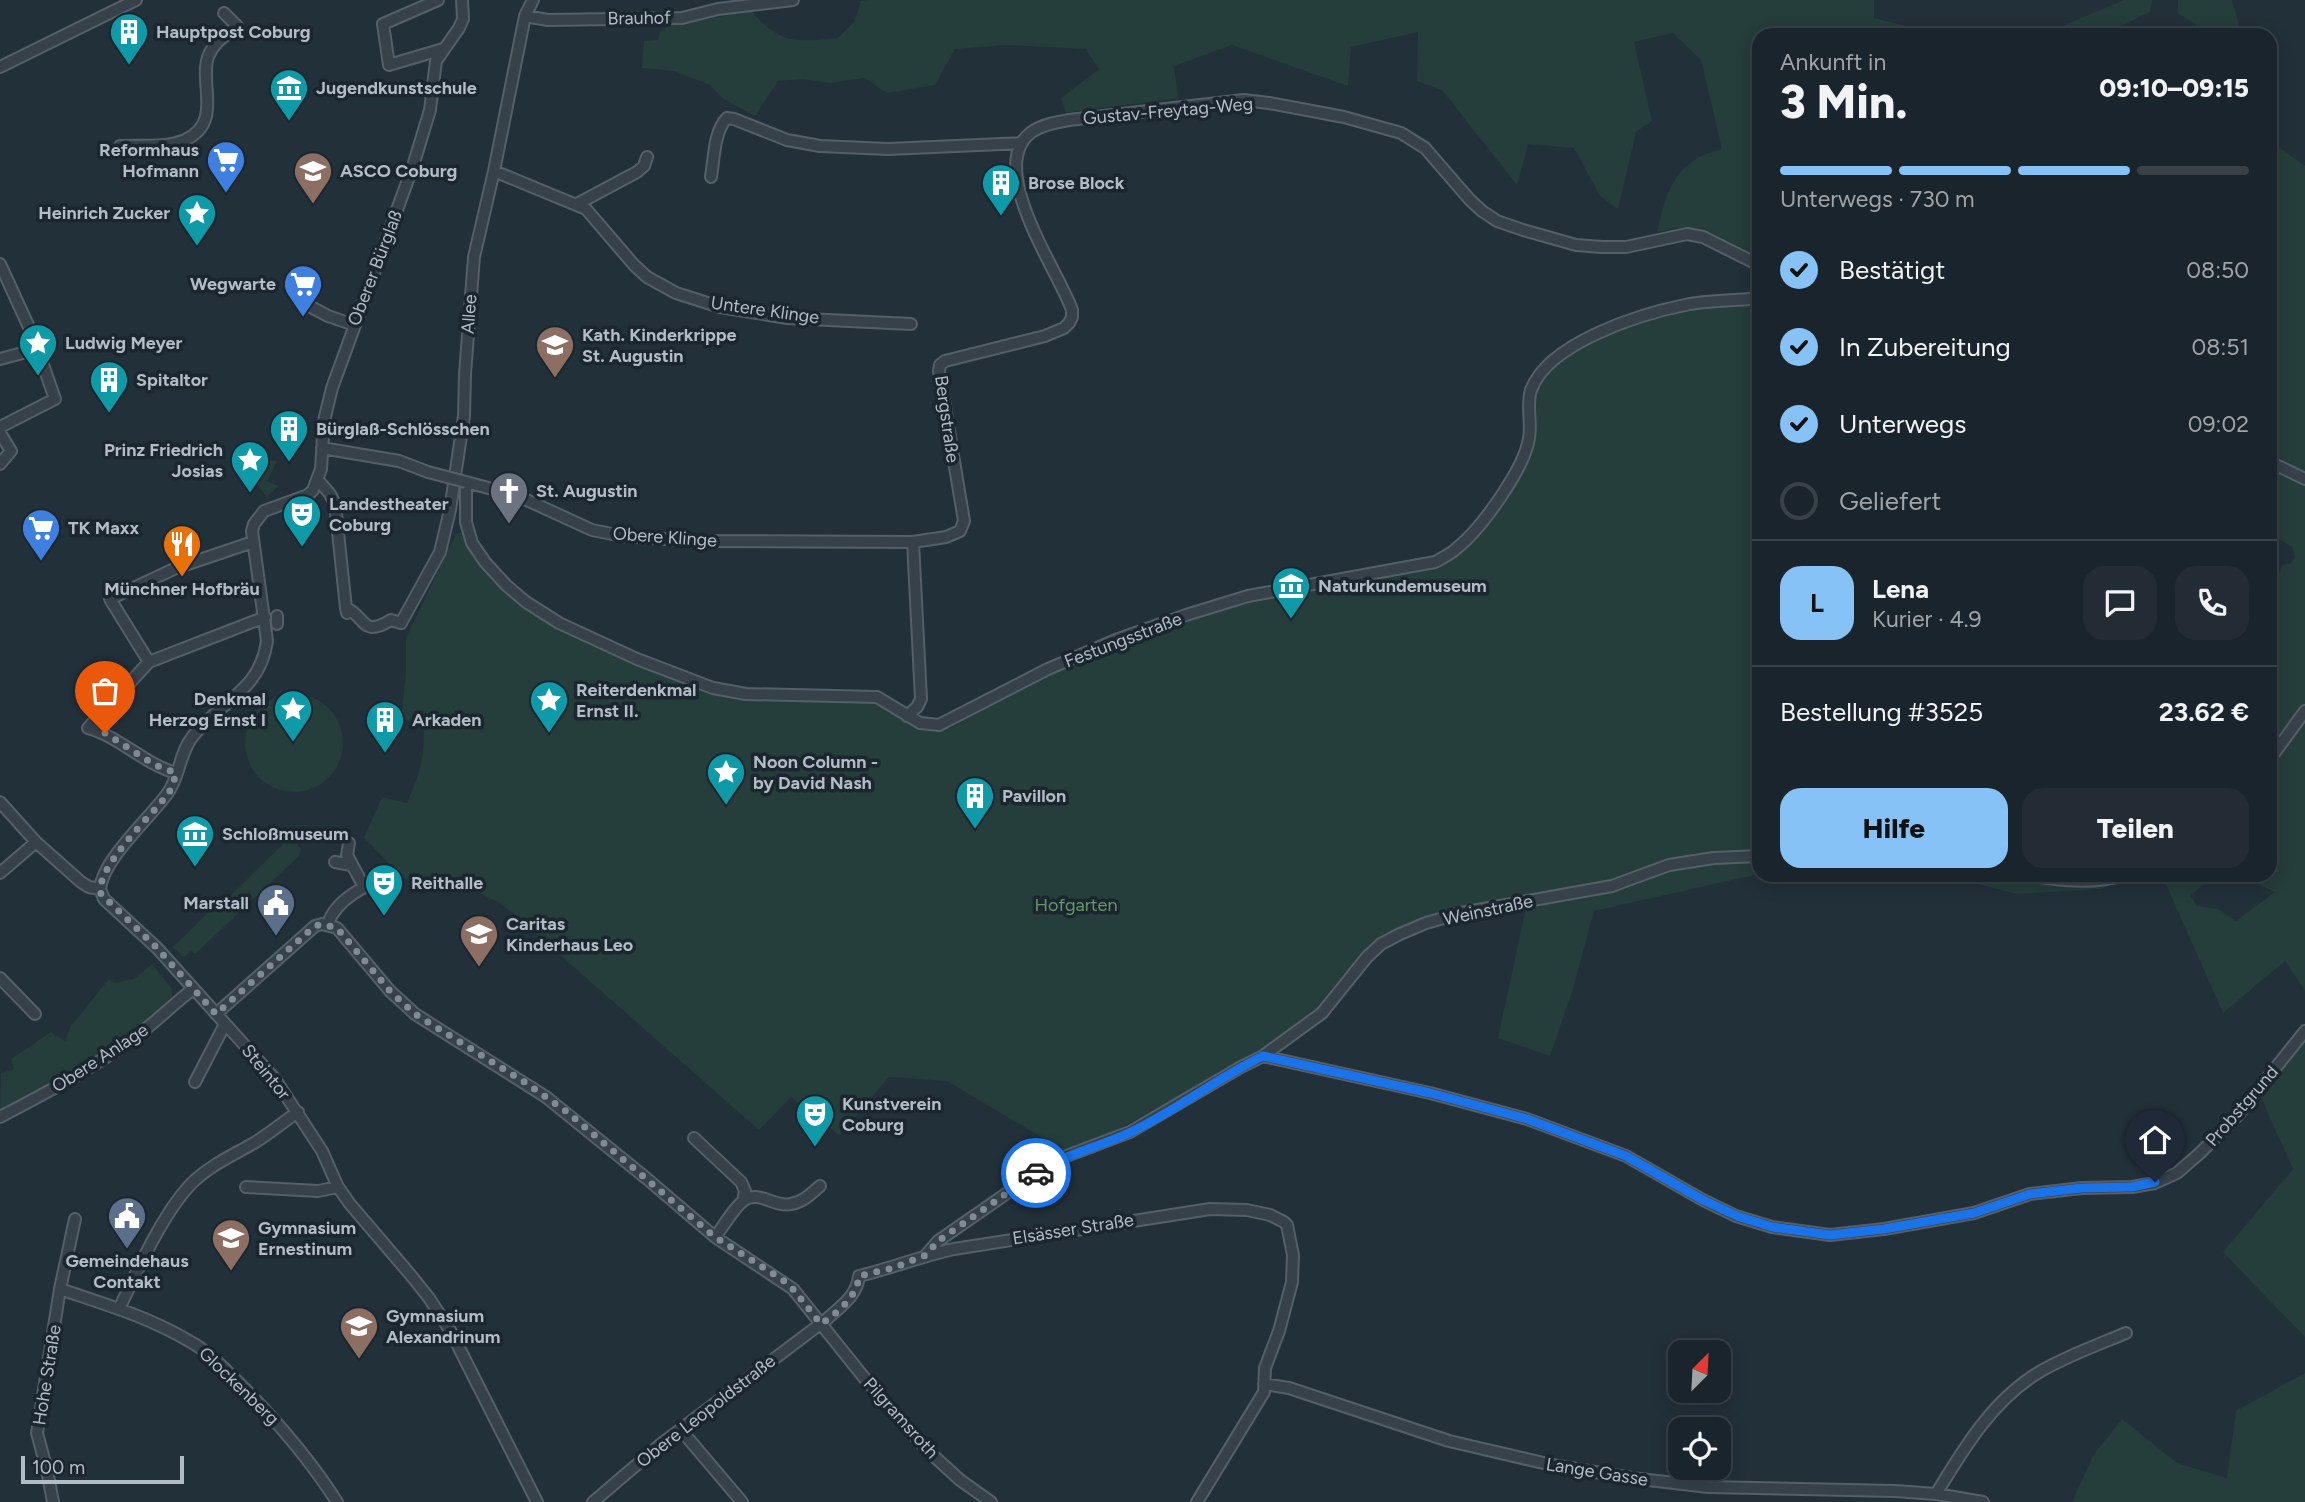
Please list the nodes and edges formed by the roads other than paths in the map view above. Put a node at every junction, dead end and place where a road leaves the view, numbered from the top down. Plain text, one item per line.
1 (136, 0) edge
2 (438, 0) edge
3 (462, 0) edge
4 (533, 0) edge
5 (793, 0) edge
6 (224, 13) dead end
7 (525, 16) junction
8 (443, 49) junction
9 (0, 67) edge
10 (1022, 143) junction
11 (120, 146) dead end
12 (647, 157) dead end
13 (494, 171) junction
14 (711, 177) dead end
15 (577, 204) junction
16 (1752, 262) edge
17 (0, 264) edge
18 (1752, 299) edge
19 (298, 300) dead end
20 (911, 324) dead end
21 (354, 325) junction
22 (38, 349) junction
23 (0, 359) edge
24 (0, 427) edge
25 (0, 433) edge
26 (322, 448) junction
27 (0, 464) edge
28 (2277, 466) edge
29 (2305, 479) edge
30 (318, 480) junction
31 (466, 482) junction
32 (253, 541) junction
33 (912, 542) junction
34 (273, 619) junction
35 (149, 662) junction
36 (2305, 711) edge
37 (907, 716) junction
38 (2277, 749) edge
39 (176, 773) junction
40 (0, 802) edge
41 (36, 842) junction
42 (349, 843) dead end
43 (1752, 856) edge
44 (335, 862) dead end
45 (351, 865) junction
46 (0, 873) edge
47 (393, 873) dead end
48 (364, 887) junction
49 (100, 889) junction
50 (328, 925) junction
51 (0, 978) edge
52 (193, 989) junction
53 (35, 1014) dead end
54 (216, 1014) junction
55 (225, 1024) junction
56 (2305, 1031) edge
57 (1263, 1056) junction
58 (195, 1082) dead end
59 (298, 1112) junction
60 (0, 1117) edge
61 (694, 1138) dead end
62 (820, 1186) dead end
63 (246, 1187) dead end
64 (338, 1187) junction
65 (743, 1202) junction
66 (75, 1219) dead end
67 (715, 1237) junction
68 (926, 1255) junction
69 (859, 1276) joint
70 (60, 1289) junction
71 (119, 1309) junction
72 (821, 1324) junction
73 (2126, 1333) dead end
74 (1264, 1384) junction
75 (681, 1430) junction
76 (1936, 1494) junction
77 (53, 1502) edge
78 (337, 1502) edge
79 (537, 1502) edge
80 (593, 1502) edge
81 (742, 1502) edge
82 (991, 1502) edge
83 (1197, 1502) edge
84 (1983, 1502) edge

1 - 9 street
2 - 8 street
3 - 8 street, Oberer Bürglaß
4 - 7 street, Allee
5 - 7 street, Brauhof
6 - 11 street
7 - 13 street, Allee
8 - 21 street, Oberer Bürglaß
10 - 14 street
10 - 16 street, Gustav-Freytag-Weg
10 - 33 street, Bergstraße
12 - 15 street
13 - 15 street, Untere Klinge
13 - 30 street, Allee
15 - 20 street, Untere Klinge
17 - 22 street
18 - 37 street, Festungsstraße
19 - 21 street
21 - 26 street, Oberer Bürglaß
22 - 23 street
22 - 24 street
25 - 27 street
26 - 30 street, Oberer Bürglaß
26 - 31 street, Obere Klinge, bridge
28 - 29 street
30 - 32 street
31 - 33 street, Obere Klinge
31 - 37 street, Festungsstraße
32 - 34 street
32 - 35 street
33 - 37 street
34 - 35 street
34 - 39 street
35 - 39 street
36 - 38 street
39 - 49 street
40 - 41 street
41 - 46 street
41 - 49 street
42 - 45 street
43 - 57 street, Weinstraße
44 - 45 street
45 - 48 street
47 - 48 street
48 - 50 street
49 - 52 street, Steintor
50 - 54 street
50 - 67 street, Pilgramsroth
51 - 53 street
52 - 54 street, Steintor
52 - 60 street, Obere Anlage
54 - 55 street, Steintor
55 - 58 street
55 - 59 street, Steintor
56 - 57 street, Probstgrund
57 - 68 street
59 - 64 street, Steintor
59 - 71 street
61 - 65 street
62 - 65 street
63 - 64 street
64 - 79 street, Steintor
65 - 67 street
66 - 70 street
67 - 72 street, Pilgramsroth
68 - 69 street, Elsässer Straße
68 - 74 street, Elsässer Straße
69 - 72 street, Obere Leopoldstraße
70 - 71 street, Glockenberg
70 - 77 street, Hohe Straße
71 - 78 street, Glockenberg
72 - 75 street, Obere Leopoldstraße
72 - 82 street, Pilgramsroth
73 - 76 street
74 - 76 street, Lange Gasse
74 - 83 street
75 - 80 street, Obere Leopoldstraße
75 - 81 street
76 - 84 street, Lange Gasse

